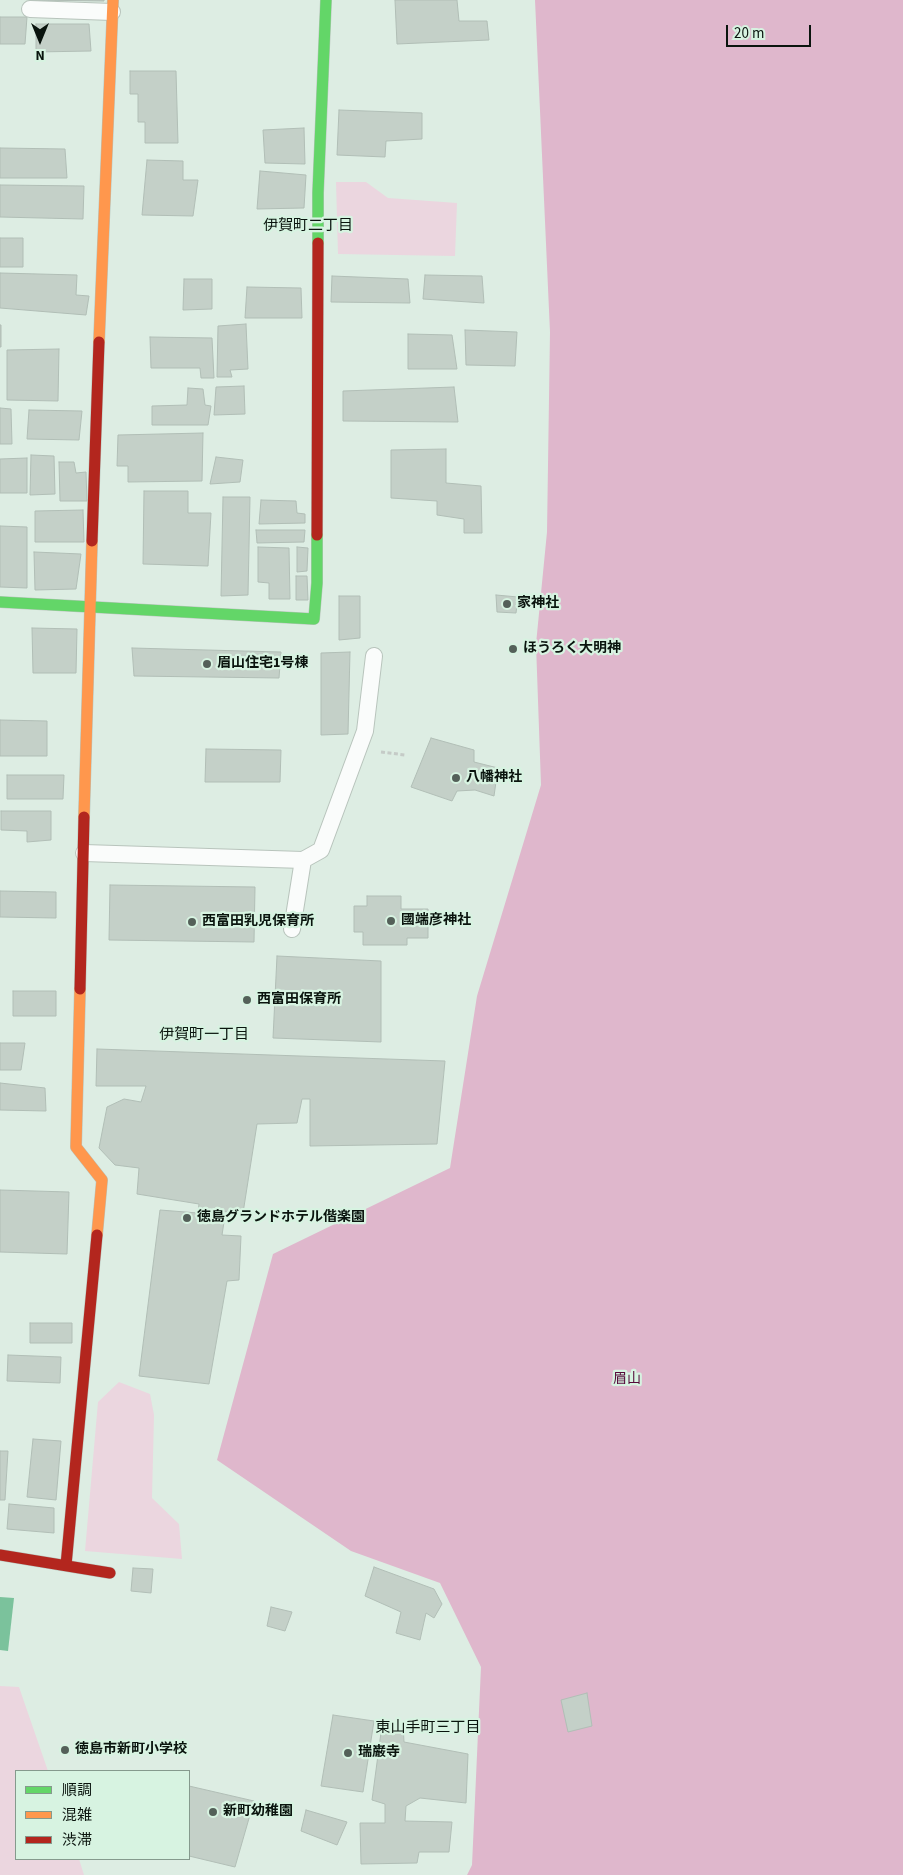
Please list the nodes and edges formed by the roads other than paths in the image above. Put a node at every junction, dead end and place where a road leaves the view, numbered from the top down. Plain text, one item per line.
1 (326, 0) edge
2 (113, 6) edge
3 (30, 9) dead end
4 (0, 602) edge
5 (89, 606) junction
6 (374, 656) dead end
7 (84, 853) junction
8 (303, 860) junction
9 (292, 929) dead end
10 (0, 1555) edge
11 (66, 1565) junction
12 (110, 1573) dead end

1 - 5 street
2 - 3 lane
2 - 5 street
4 - 5 street
5 - 7 street
6 - 8 lane
7 - 8 lane
7 - 11 street
8 - 9 lane
10 - 11 street
11 - 12 street

